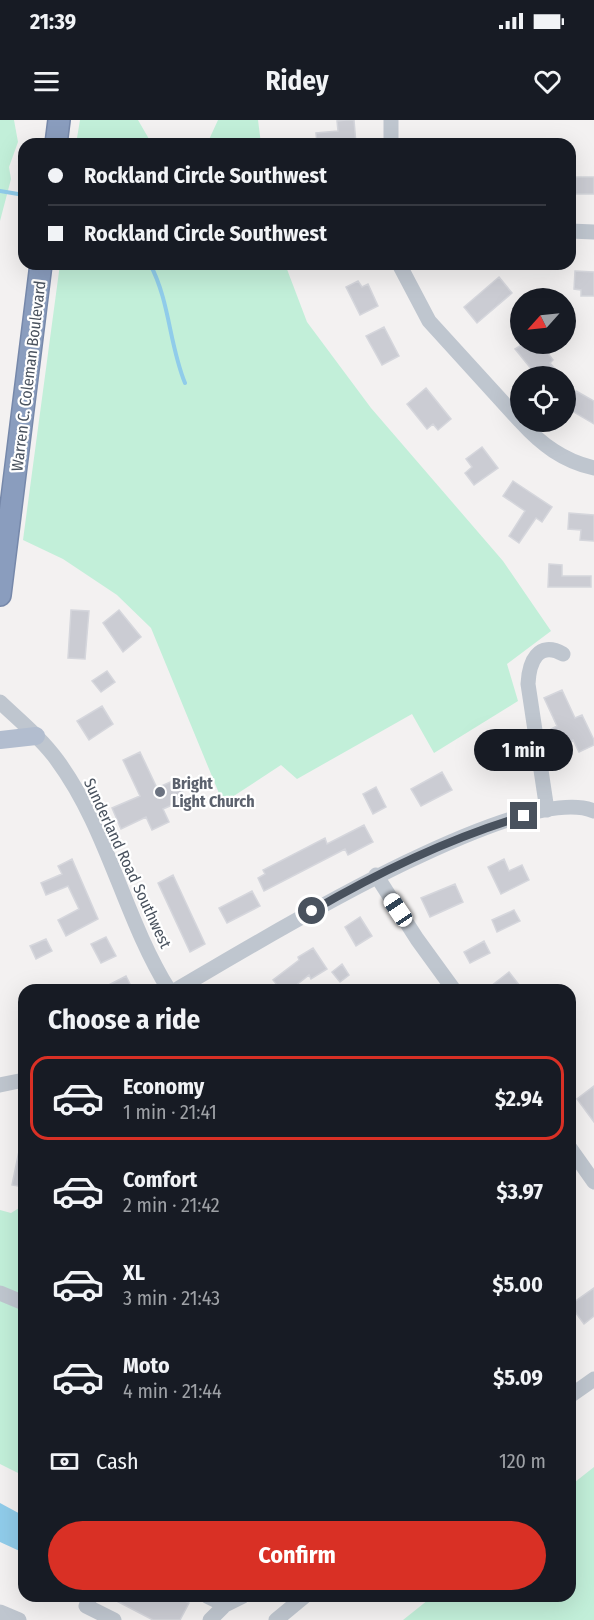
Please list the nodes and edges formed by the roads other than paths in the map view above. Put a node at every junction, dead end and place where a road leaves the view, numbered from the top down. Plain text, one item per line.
1 (59, 120) edge
2 (391, 120) edge
3 (57, 138) edge
4 (392, 138) edge
5 (576, 231) edge
6 (594, 232) edge
7 (40, 270) edge
8 (402, 270) edge
9 (510, 409) edge
10 (532, 432) edge
11 (594, 468) edge
12 (7, 489) edge
13 (0, 595) edge
14 (563, 654) dead end
15 (0, 702) edge
16 (36, 736) junction
17 (0, 740) edge
18 (547, 810) junction
19 (594, 810) edge
20 (376, 875) junction
21 (166, 984) edge
22 (186, 984) edge
23 (450, 984) edge
24 (18, 1081) edge
25 (0, 1085) edge
26 (576, 1156) edge
27 (594, 1182) edge
28 (0, 1293) edge
29 (18, 1300) edge
30 (594, 1378) edge
31 (576, 1392) edge
32 (88, 1602) edge
33 (219, 1602) edge
34 (231, 1602) edge
35 (298, 1602) edge
36 (225, 1605) junction
37 (0, 1612) edge
38 (19, 1620) edge
39 (114, 1620) edge
40 (210, 1620) edge
41 (276, 1620) edge

1 - 3 highway
2 - 4 street
5 - 6 street
7 - 12 highway, Warren C. Coleman Boulevard
8 - 9 street
10 - 11 street
12 - 13 highway, Warren C. Coleman Boulevard
14 - 18 street
15 - 16 street, Sunderland Road Southwest
16 - 17 main road
16 - 21 street, Sunderland Road Southwest
18 - 19 street
18 - 20 street
20 - 22 street
20 - 23 street
24 - 25 street
26 - 27 street
28 - 29 street
30 - 31 street
32 - 39 street
33 - 36 street
34 - 36 street
35 - 41 street
36 - 40 street
37 - 38 street

